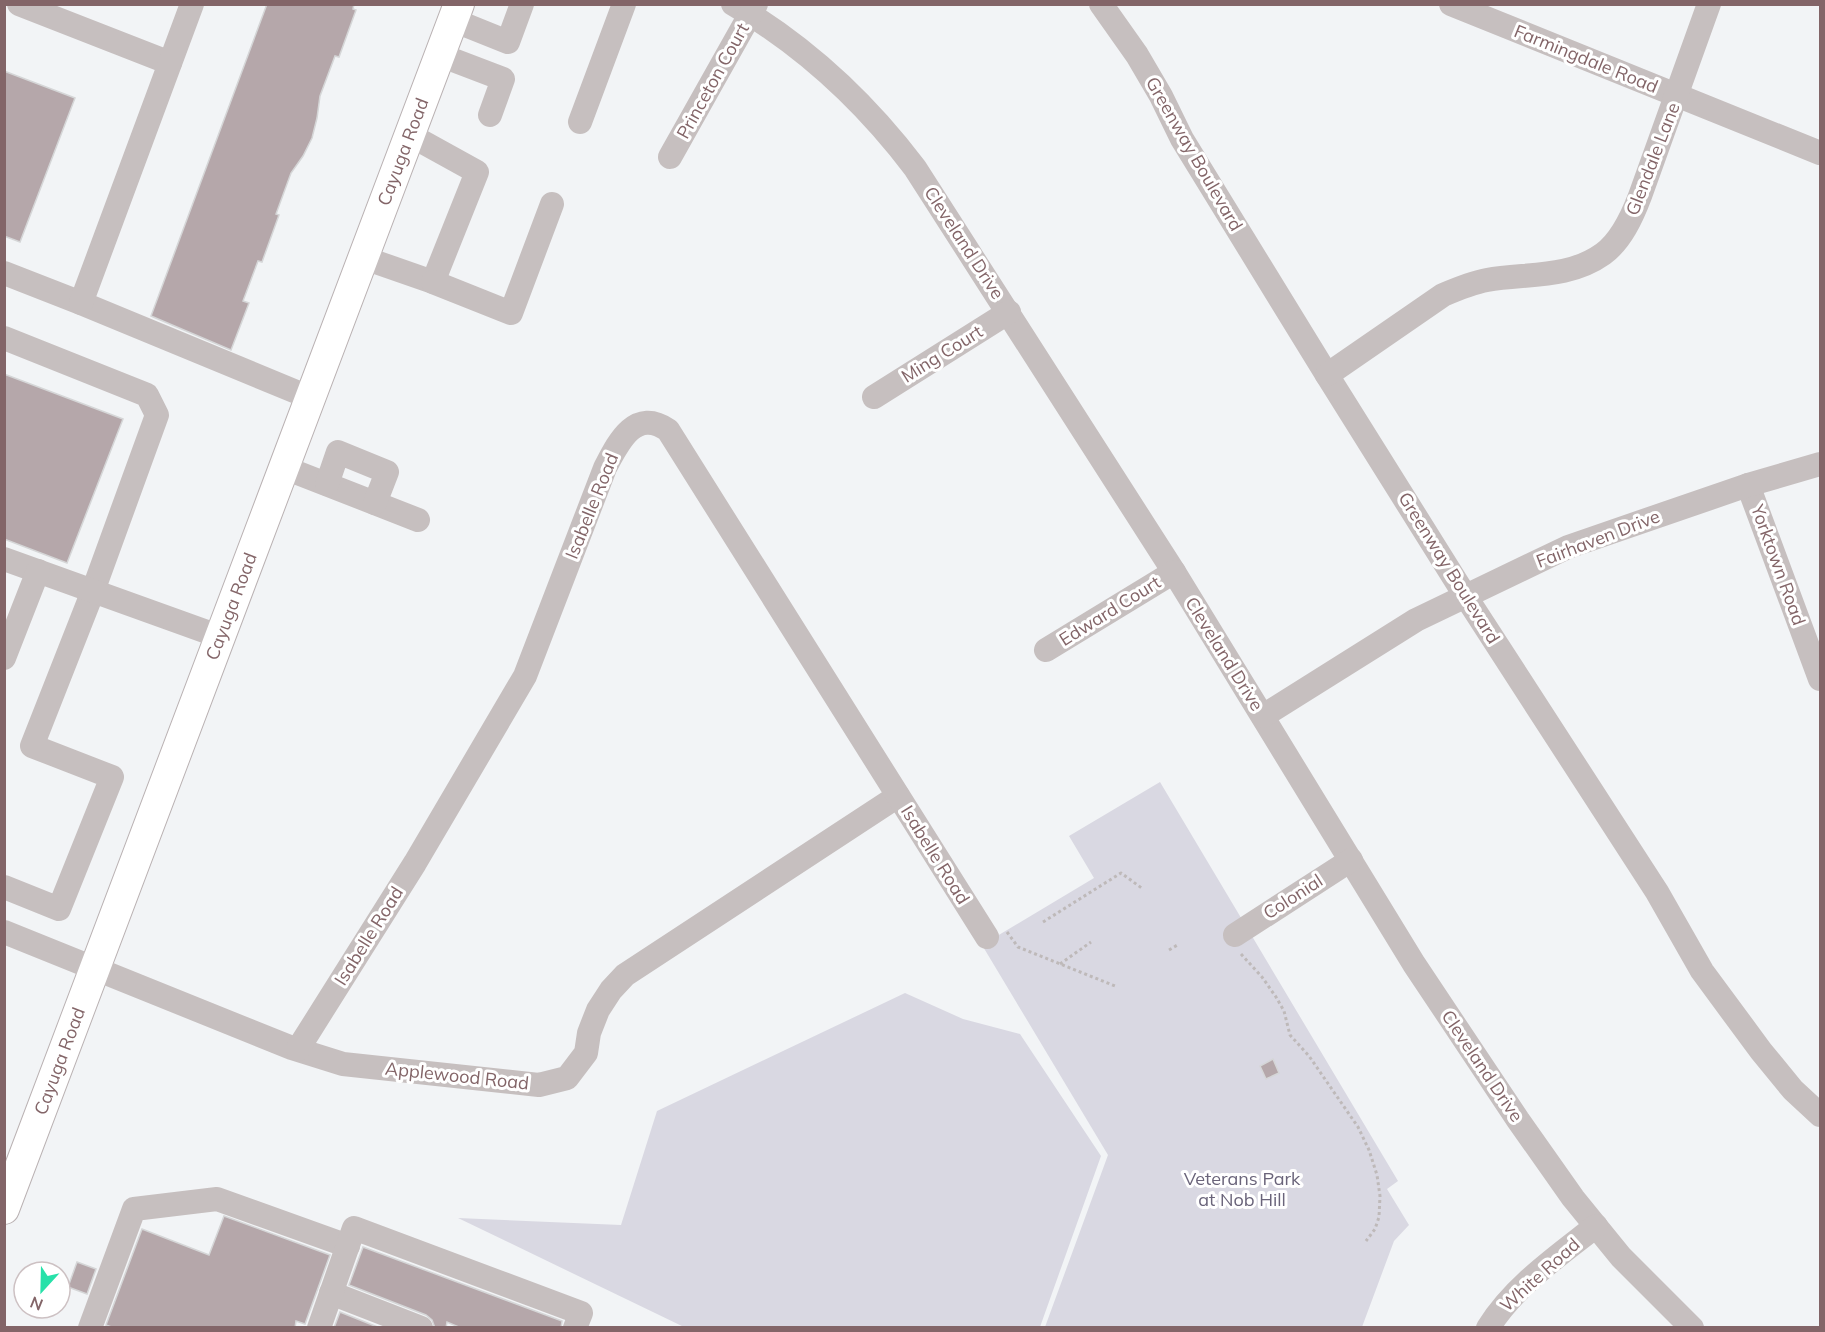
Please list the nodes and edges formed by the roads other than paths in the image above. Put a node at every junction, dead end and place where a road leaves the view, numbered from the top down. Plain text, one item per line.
1 (19, 4) edge
2 (192, 4) edge
3 (522, 4) edge
4 (624, 4) edge
5 (1101, 4) edge
6 (1451, 4) edge
7 (1709, 4) edge
8 (746, 8) edge
9 (456, 12) edge
10 (440, 55) junction
11 (170, 63) junction
12 (1677, 96) junction
13 (490, 114) dead end
14 (580, 122) dead end
15 (410, 135) junction
16 (1821, 153) edge
17 (670, 157) dead end
18 (552, 204) dead end
19 (364, 258) junction
20 (4, 273) edge
21 (433, 282) junction
22 (81, 303) junction
23 (1009, 312) junction
24 (4, 338) edge
25 (1327, 375) junction
26 (874, 397) dead end
27 (311, 398) junction
28 (1821, 464) edge
29 (285, 468) junction
30 (327, 484) junction
31 (1748, 485) junction
32 (375, 503) junction
33 (418, 520) dead end
34 (4, 559) edge
35 (38, 571) junction
36 (1174, 572) junction
37 (93, 591) junction
38 (1466, 597) junction
39 (221, 637) junction
40 (1046, 650) dead end
41 (4, 658) edge
42 (1821, 679) edge
43 (1263, 716) junction
44 (898, 796) junction
45 (1351, 861) junction
46 (4, 887) edge
47 (4, 932) edge
48 (997, 934) road end
49 (1236, 941) road end
50 (96, 970) junction
51 (298, 1049) junction
52 (1821, 1115) edge
53 (4, 1209) edge
54 (1596, 1226) junction
55 (348, 1246) junction
56 (331, 1293) junction
57 (90, 1328) edge
58 (319, 1328) edge
59 (421, 1328) edge
60 (575, 1328) edge
61 (1488, 1328) edge
62 (1692, 1328) edge

1 - 11 street
2 - 11 street
3 - 9 street
4 - 14 street
5 - 25 street, Greenway Boulevard
6 - 12 street, Farmingdale Road
7 - 12 street, Glendale Lane
8 - 17 street, Princeton Court
8 - 23 street, Cleveland Drive
9 - 10 main road, Cayuga Road
10 - 13 street
10 - 15 main road, Cayuga Road
11 - 22 street
12 - 16 street, Farmingdale Road
12 - 25 street, Glendale Lane
15 - 19 main road, Cayuga Road
15 - 21 street
18 - 21 street
19 - 21 street
19 - 27 main road, Cayuga Road
20 - 22 street
22 - 27 street
23 - 26 street, Ming Court
23 - 36 street, Cleveland Drive
24 - 37 street
25 - 38 street, Greenway Boulevard
27 - 29 main road, Cayuga Road
28 - 31 street, Fairhaven Drive
29 - 30 street
29 - 39 main road, Cayuga Road
30 - 32 street
30 - 32 street
31 - 38 street, Fairhaven Drive
31 - 42 street, Yorktown Road
32 - 33 street
34 - 35 street
35 - 37 street
35 - 41 street
36 - 40 street, Edward Court
36 - 43 street, Cleveland Drive
37 - 39 street
37 - 46 street
38 - 43 street, Fairhaven Drive
38 - 52 street, Greenway Boulevard
39 - 50 main road, Cayuga Road
43 - 45 street, Cleveland Drive
44 - 48 street, Isabelle Road
44 - 51 street, Applewood Road
44 - 51 street, Isabelle Road
45 - 49 street, Colonial
45 - 54 street, Cleveland Drive
47 - 50 street, Applewood Road
50 - 51 street, Applewood Road
50 - 53 main road, Cayuga Road
54 - 61 street, White Road
54 - 62 street, Cleveland Drive
55 - 56 street
55 - 57 street
55 - 60 street
56 - 58 street
56 - 59 street

